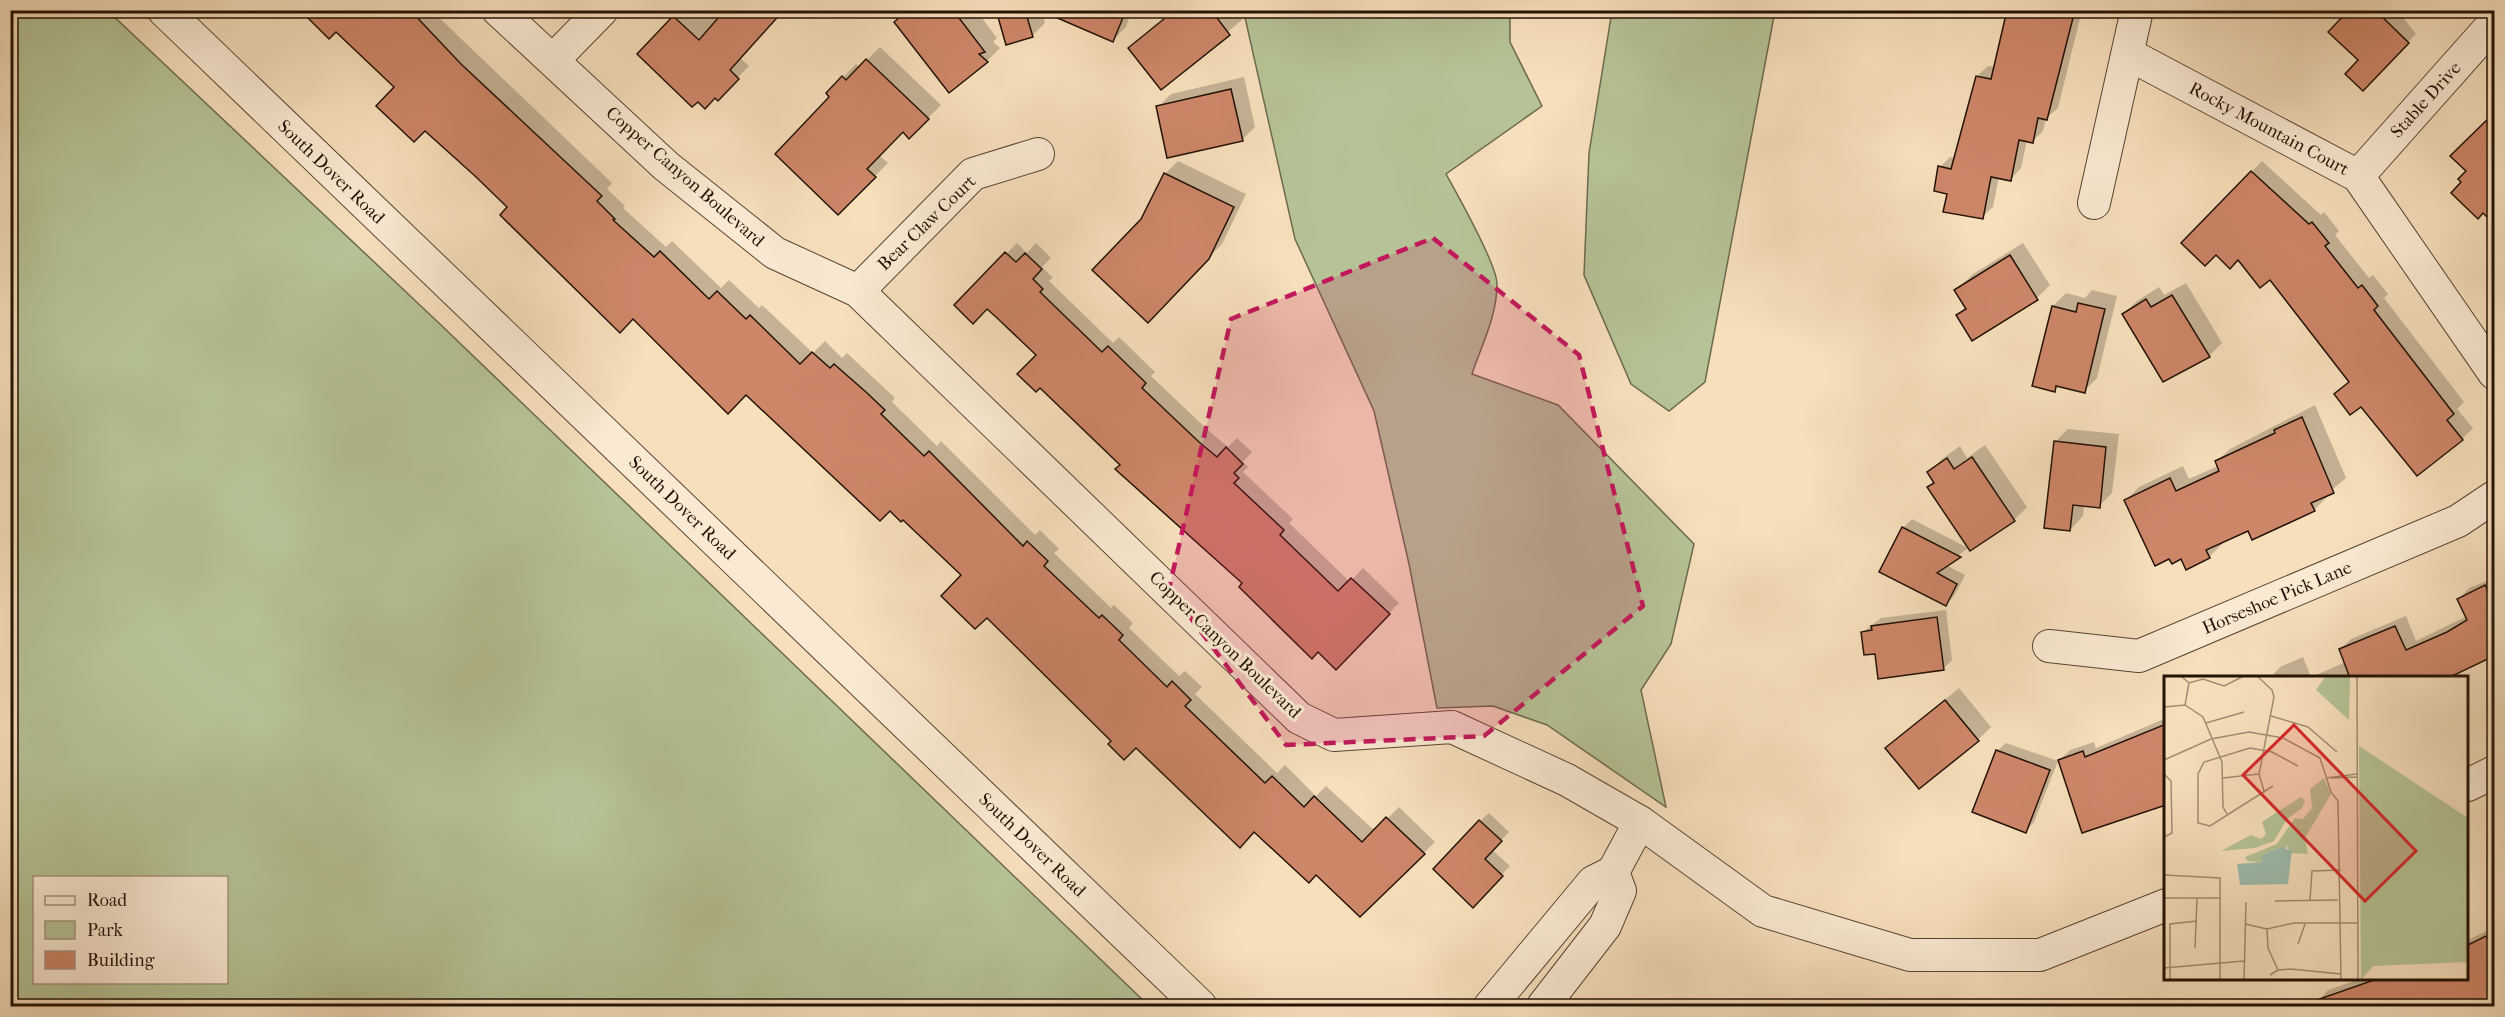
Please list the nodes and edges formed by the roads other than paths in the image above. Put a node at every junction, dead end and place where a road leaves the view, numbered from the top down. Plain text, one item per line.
1 (164, 10) edge
2 (498, 10) edge
3 (602, 10) edge
4 (2137, 10) edge
5 (2494, 23) edge
6 (2128, 54) junction
7 (553, 60) junction
8 (1038, 154) dead end
9 (2358, 176) junction
10 (2094, 203) dead end
11 (858, 291) junction
12 (2494, 373) edge
13 (2494, 497) edge
14 (2049, 646) dead end
15 (2494, 772) edge
16 (2469, 784) edge
17 (1640, 822) junction
18 (1613, 873) junction
19 (2164, 906) edge
20 (1200, 1006) edge
21 (1490, 1006) edge
22 (1544, 1006) edge

1 - 20 street, South Dover Road
2 - 7 street, Copper Canyon Boulevard
3 - 7 street
4 - 6 street
5 - 9 street, Stable Drive
6 - 9 street, Rocky Mountain Court
6 - 10 street
7 - 11 street, Copper Canyon Boulevard
8 - 11 street, Bear Claw Court
9 - 12 street, Rocky Mountain Court
11 - 17 street, Copper Canyon Boulevard
13 - 14 street, Horseshoe Pick Lane
15 - 16 street
17 - 18 street
17 - 19 street, Copper Canyon Boulevard
18 - 21 street
18 - 22 street

